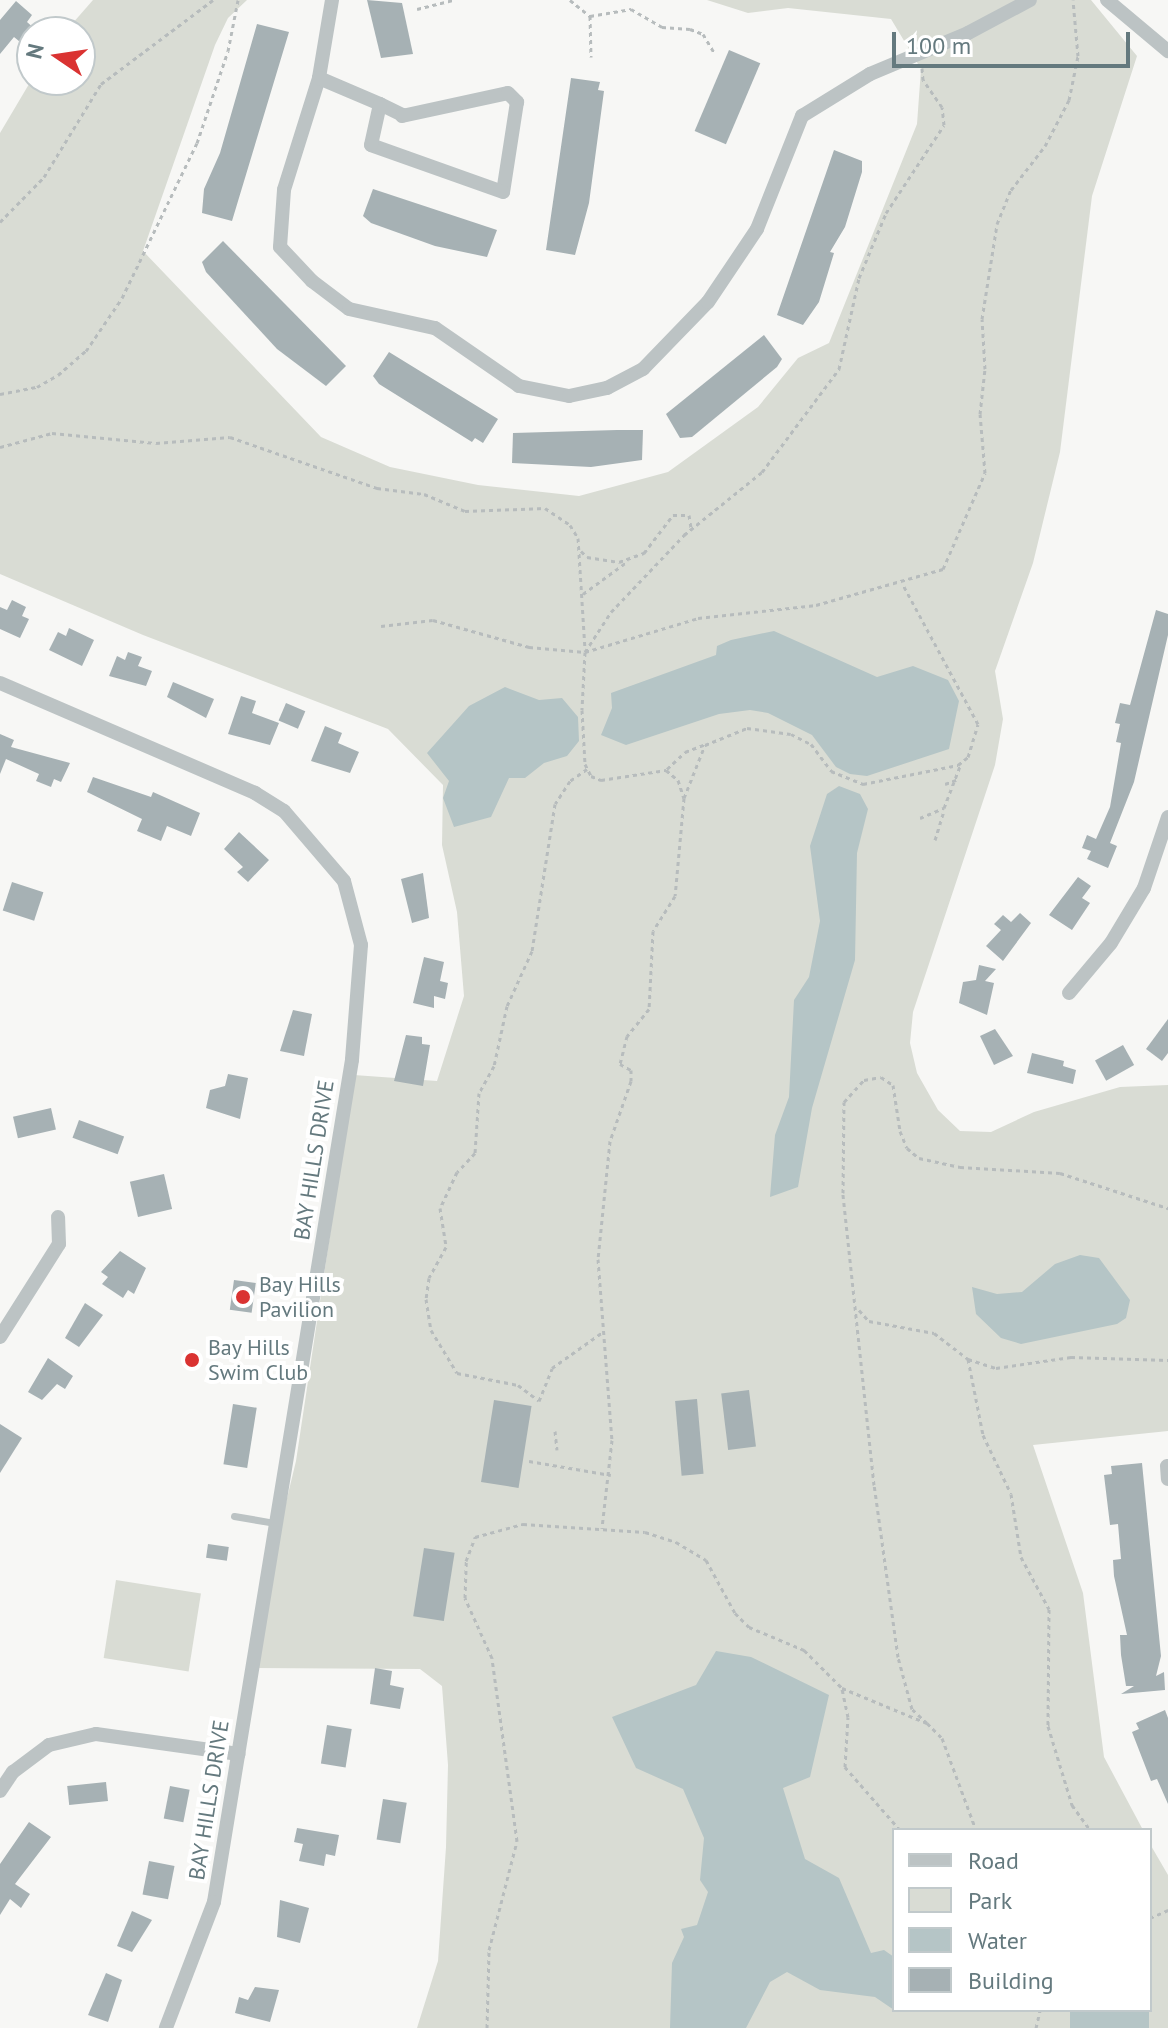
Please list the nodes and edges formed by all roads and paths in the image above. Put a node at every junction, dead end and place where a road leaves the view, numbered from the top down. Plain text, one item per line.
1 (213, 0) edge
2 (238, 0) edge
3 (332, 0) edge
4 (453, 0) edge
5 (570, 0) edge
6 (1030, 0) edge
7 (1073, 0) edge
8 (1107, 0) edge
9 (417, 9) dead end
10 (590, 16) junction
11 (1168, 51) edge
12 (714, 52) dead end
13 (915, 53) junction
14 (591, 57) dead end
15 (319, 78) junction
16 (380, 104) junction
17 (0, 222) edge
18 (0, 394) edge
19 (0, 447) edge
20 (684, 535) junction
21 (579, 549) junction
22 (629, 559) junction
23 (902, 583) junction
24 (583, 594) junction
25 (381, 626) dead end
26 (585, 652) junction
27 (0, 683) edge
28 (705, 745) junction
29 (960, 764) junction
30 (587, 769) junction
31 (666, 770) junction
32 (957, 779) junction
33 (945, 784) dead end
34 (684, 798) junction
35 (944, 808) junction
36 (1168, 817) edge
37 (920, 818) dead end
38 (935, 840) dead end
39 (1069, 993) dead end
40 (1168, 1208) edge
41 (58, 1217) dead end
42 (856, 1303) junction
43 (605, 1331) junction
44 (0, 1337) edge
45 (968, 1359) junction
46 (1168, 1360) edge
47 (555, 1431) dead end
48 (557, 1450) dead end
49 (529, 1461) dead end
50 (611, 1475) junction
51 (234, 1516) dead end
52 (275, 1523) junction
53 (602, 1528) junction
54 (842, 1688) junction
55 (927, 1723) junction
56 (239, 1754) junction
57 (0, 1791) edge
58 (898, 1828) edge
59 (975, 1828) edge
60 (1089, 1828) edge
61 (166, 2028) edge
62 (487, 2028) edge

1 - 17 path
2 - 18 path
3 - 15 street
4 - 9 path
5 - 10 path
6 - 13 street
7 - 23 path
8 - 11 street
10 - 12 path
10 - 14 path
13 - 15 street
13 - 20 path
15 - 16 street
16 - 16 street
19 - 21 path
20 - 22 path
20 - 26 path
21 - 22 path
21 - 24 path
22 - 24 path
23 - 26 path
23 - 29 path
24 - 26 path
25 - 26 path
26 - 30 path
27 - 52 street, BAY HILLS DRIVE
28 - 29 path
28 - 31 path
28 - 34 path
29 - 32 path
30 - 31 path
30 - 43 path
31 - 34 path
32 - 33 path
32 - 35 path
34 - 43 path
35 - 37 path
35 - 38 path
36 - 39 street
40 - 42 path
41 - 44 street
42 - 45 path
42 - 55 path
43 - 50 path
45 - 46 path
45 - 60 path
47 - 48 path
49 - 50 path
50 - 53 path
51 - 52 lane
52 - 56 street, BAY HILLS DRIVE
53 - 54 path
53 - 62 path
54 - 55 path
54 - 58 path
55 - 59 path
56 - 57 street
56 - 61 street, BAY HILLS DRIVE

